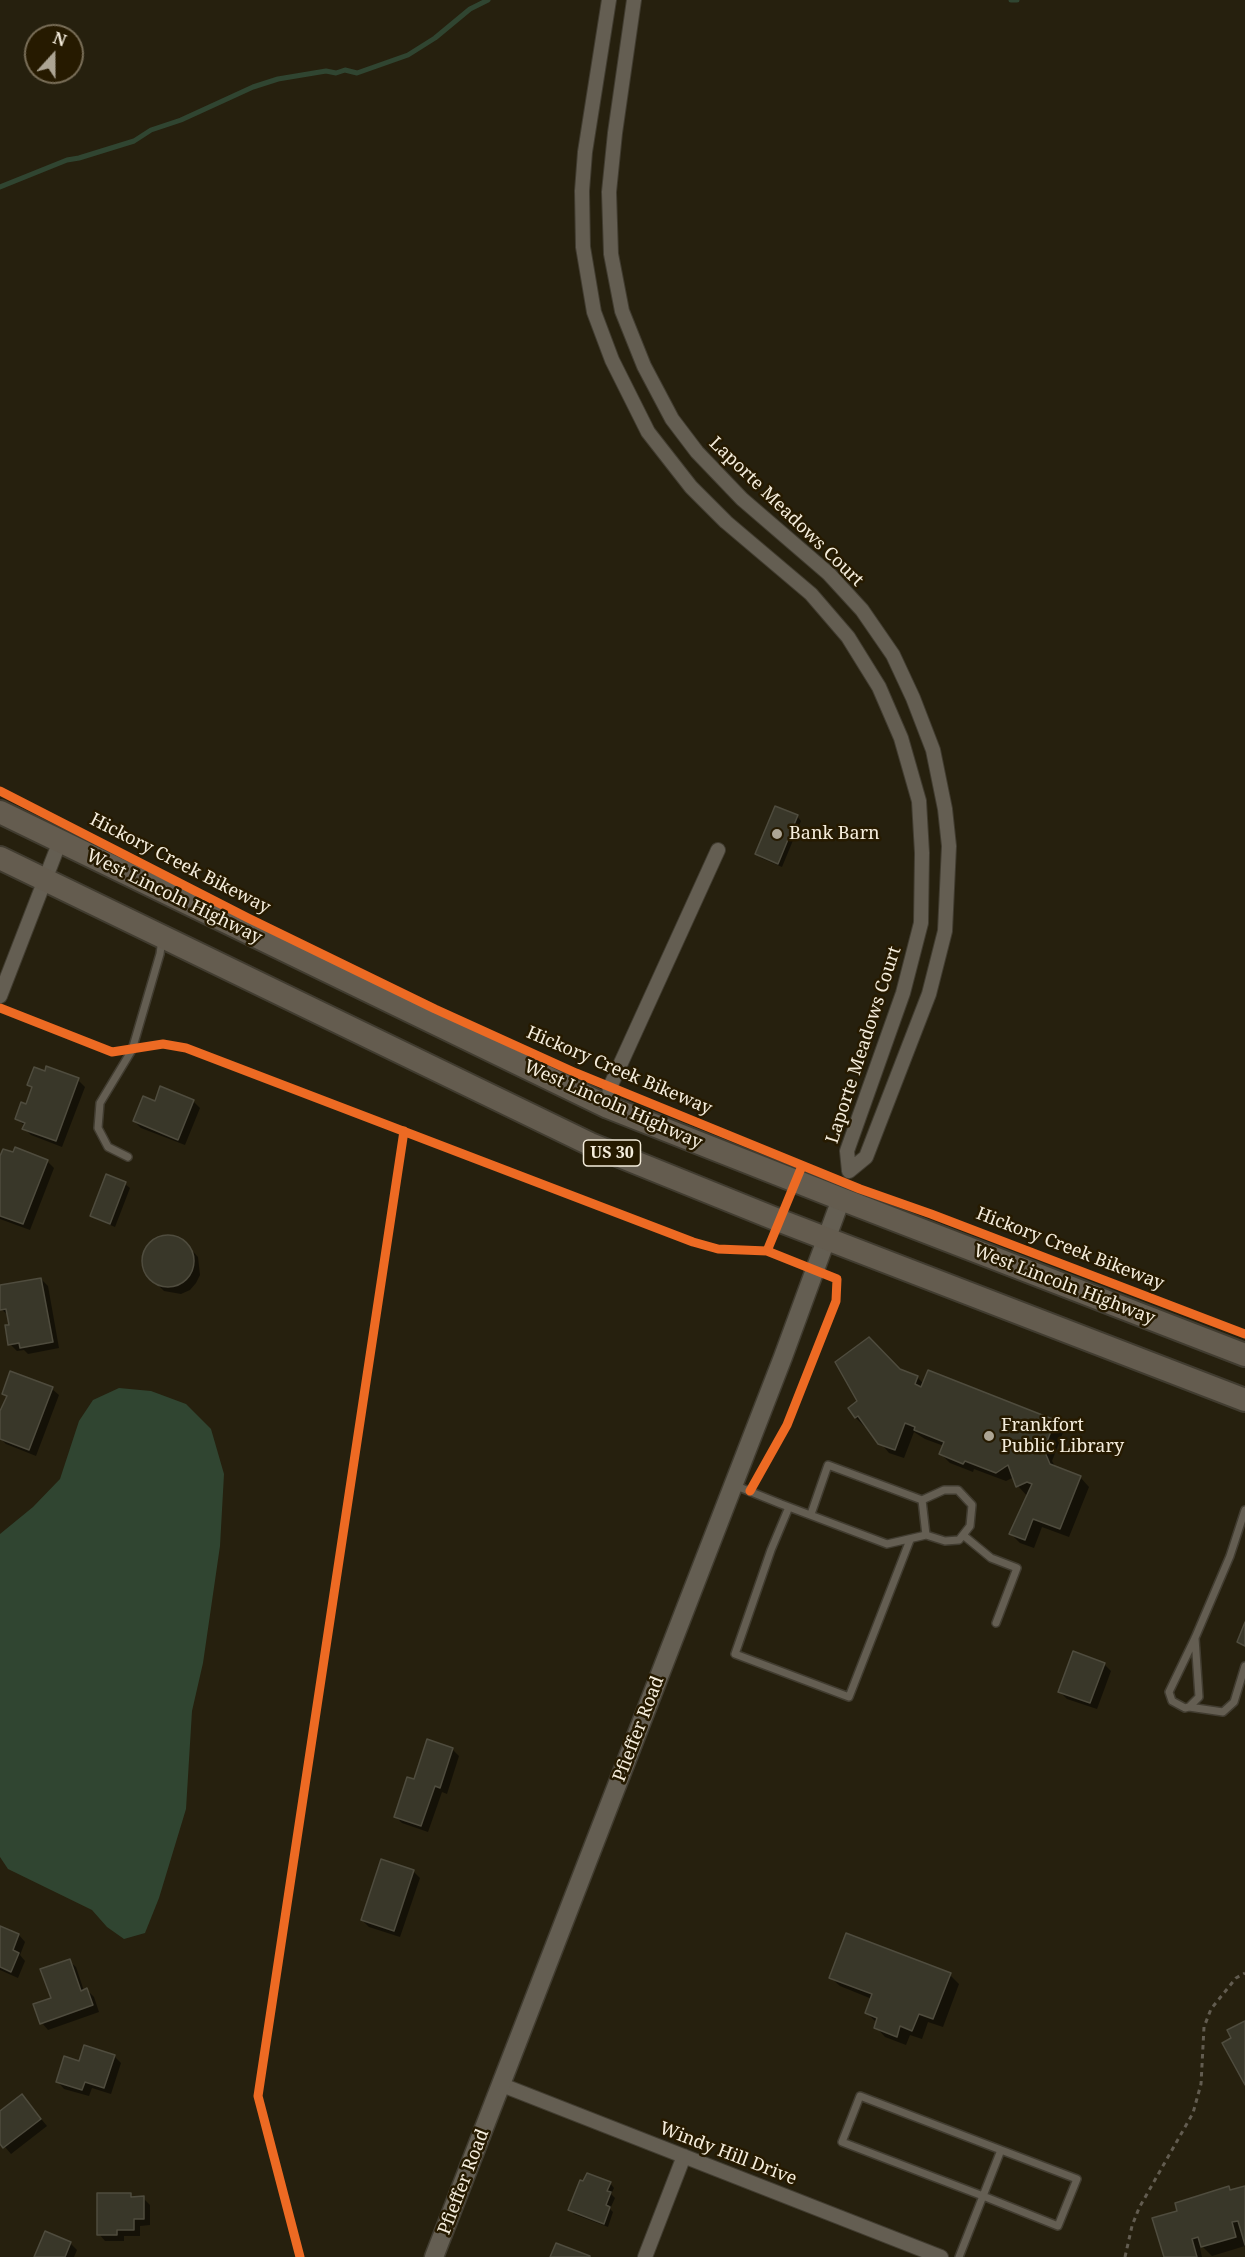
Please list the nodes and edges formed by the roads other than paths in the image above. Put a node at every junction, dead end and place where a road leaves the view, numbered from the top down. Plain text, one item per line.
1 (609, 0) edge
2 (634, 0) edge
3 (0, 812) edge
4 (60, 841) junction
5 (717, 850) dead end
6 (0, 858) edge
7 (44, 880) junction
8 (162, 937) junction
9 (0, 996) edge
10 (608, 1107) junction
11 (128, 1157) dead end
12 (849, 1171) junction
13 (841, 1199) junction
14 (828, 1238) junction
15 (1245, 1355) edge
16 (1245, 1400) edge
17 (734, 1485) junction
18 (922, 1500) junction
19 (789, 1507) junction
20 (1245, 1510) edge
21 (811, 1514) junction
22 (926, 1535) junction
23 (963, 1535) junction
24 (910, 1540) junction
25 (996, 1623) dead end
26 (1196, 1638) junction
27 (1245, 1666) edge
28 (1190, 1707) junction
29 (502, 2085) junction
30 (1001, 2150) junction
31 (684, 2156) junction
32 (982, 2196) junction
33 (434, 2257) edge
34 (645, 2257) edge
35 (941, 2257) edge
36 (959, 2257) edge

1 - 12 street, Laporte Meadows Court
2 - 12 street, Laporte Meadows Court
3 - 4 main road, West Lincoln Highway / US 30
4 - 7 street
4 - 10 main road, West Lincoln Highway / US 30
5 - 10 street
6 - 7 main road, US 30
7 - 8 main road, US 30
7 - 9 street
8 - 11 lane
8 - 14 main road, US 30
10 - 13 main road, West Lincoln Highway / US 30
12 - 13 street, Laporte Meadows Court
13 - 14 street, Pfieffer Road
13 - 15 main road, West Lincoln Highway / US 30
14 - 16 main road, US 30
14 - 17 street, Pfieffer Road
17 - 19 lane
17 - 29 street, Pfieffer Road
18 - 21 lane
18 - 22 lane
18 - 23 lane
19 - 21 lane
19 - 24 lane
20 - 26 lane
21 - 24 lane
22 - 23 lane
22 - 24 lane
23 - 25 lane
26 - 28 lane
26 - 28 lane
27 - 28 lane
29 - 31 street, Windy Hill Drive
29 - 33 street, Pfieffer Road
30 - 32 lane
30 - 32 lane
30 - 32 lane
31 - 34 street
31 - 35 street, Windy Hill Drive
32 - 36 lane

